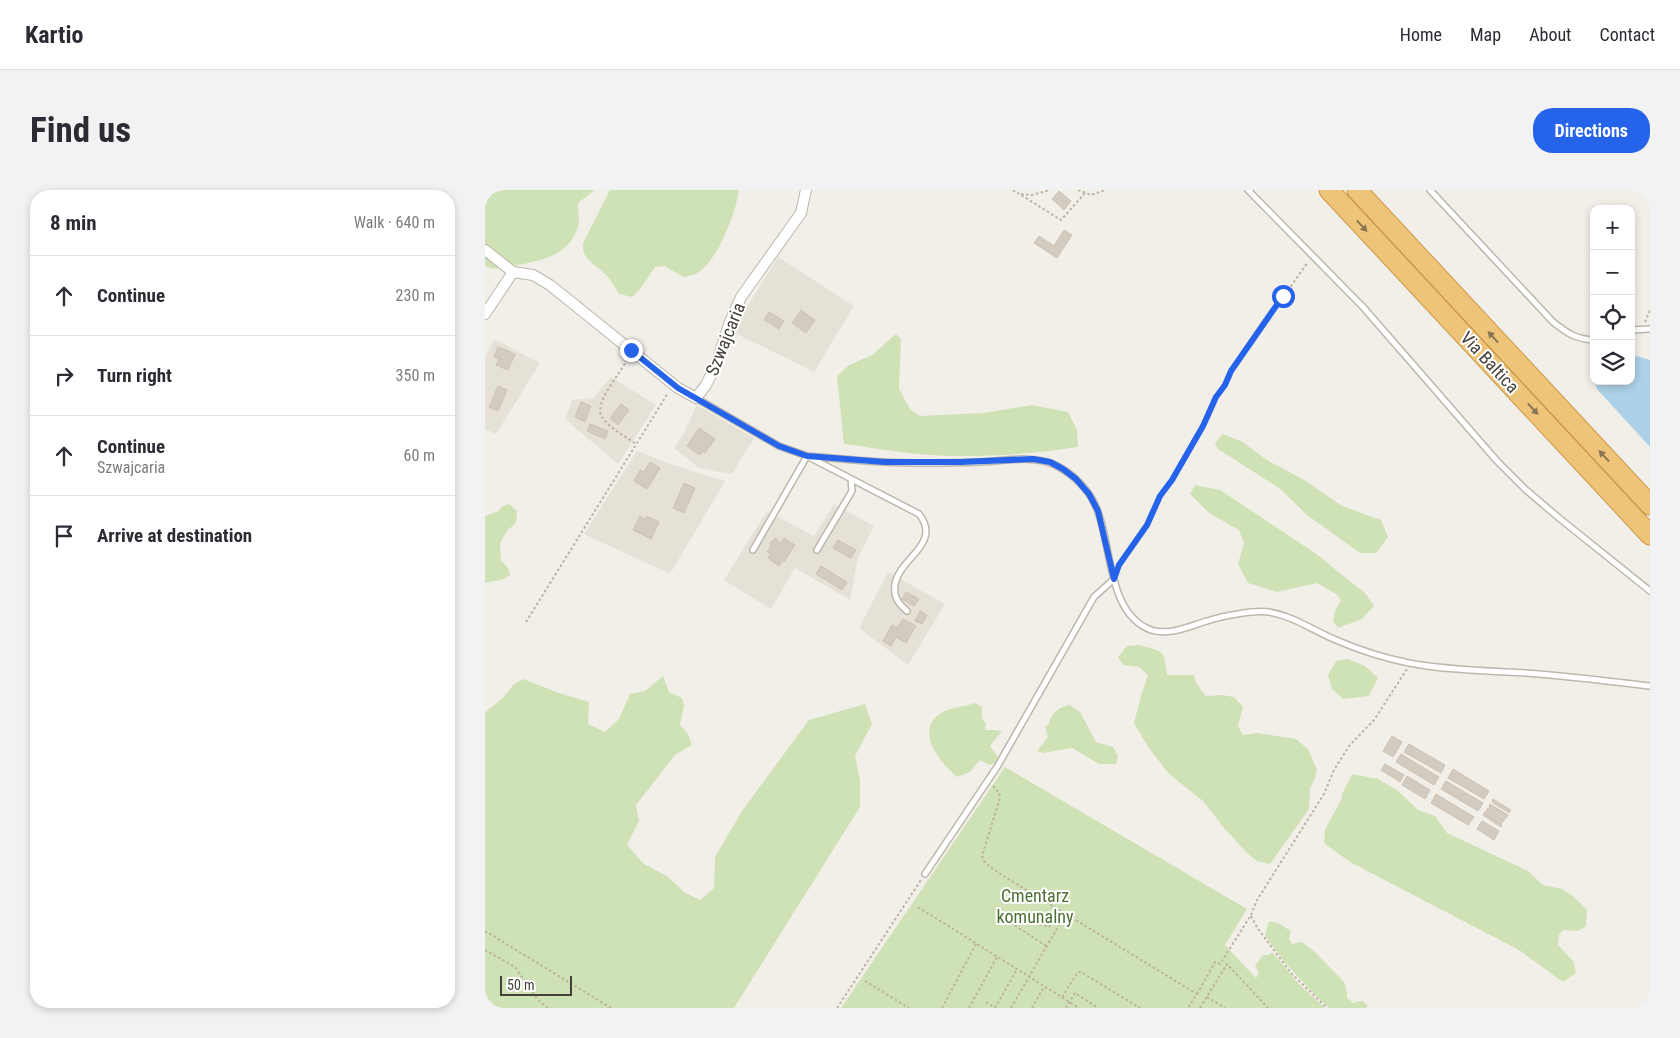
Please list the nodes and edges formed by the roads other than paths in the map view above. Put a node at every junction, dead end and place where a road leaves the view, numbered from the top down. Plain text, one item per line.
1 (806, 190) edge
2 (1248, 190) edge
3 (1329, 190) edge
4 (1357, 190) edge
5 (1430, 190) edge
6 (485, 250) edge
7 (513, 272) junction
8 (485, 314) edge
9 (1635, 329) edge
10 (1650, 329) edge
11 (1590, 340) edge
12 (696, 398) junction
13 (807, 456) junction
14 (851, 479) junction
15 (1650, 505) edge
16 (1650, 535) edge
17 (753, 550) dead end
18 (817, 550) dead end
19 (1114, 579) junction
20 (1650, 591) edge
21 (907, 611) dead end
22 (1650, 686) edge
23 (925, 874) road end

1 - 12 street, Szwajcaria
2 - 20 lane
3 -> 16 highway, Via Baltica
15 -> 4 highway, Via Baltica
5 - 11 lane
6 - 7 street, Szwajcaria
7 - 8 street
7 - 12 street, Szwajcaria
9 - 10 lane
12 - 13 lane
13 - 14 lane
13 - 17 lane
13 - 19 lane
14 - 18 lane
14 - 21 lane
19 - 22 lane
19 - 23 lane

